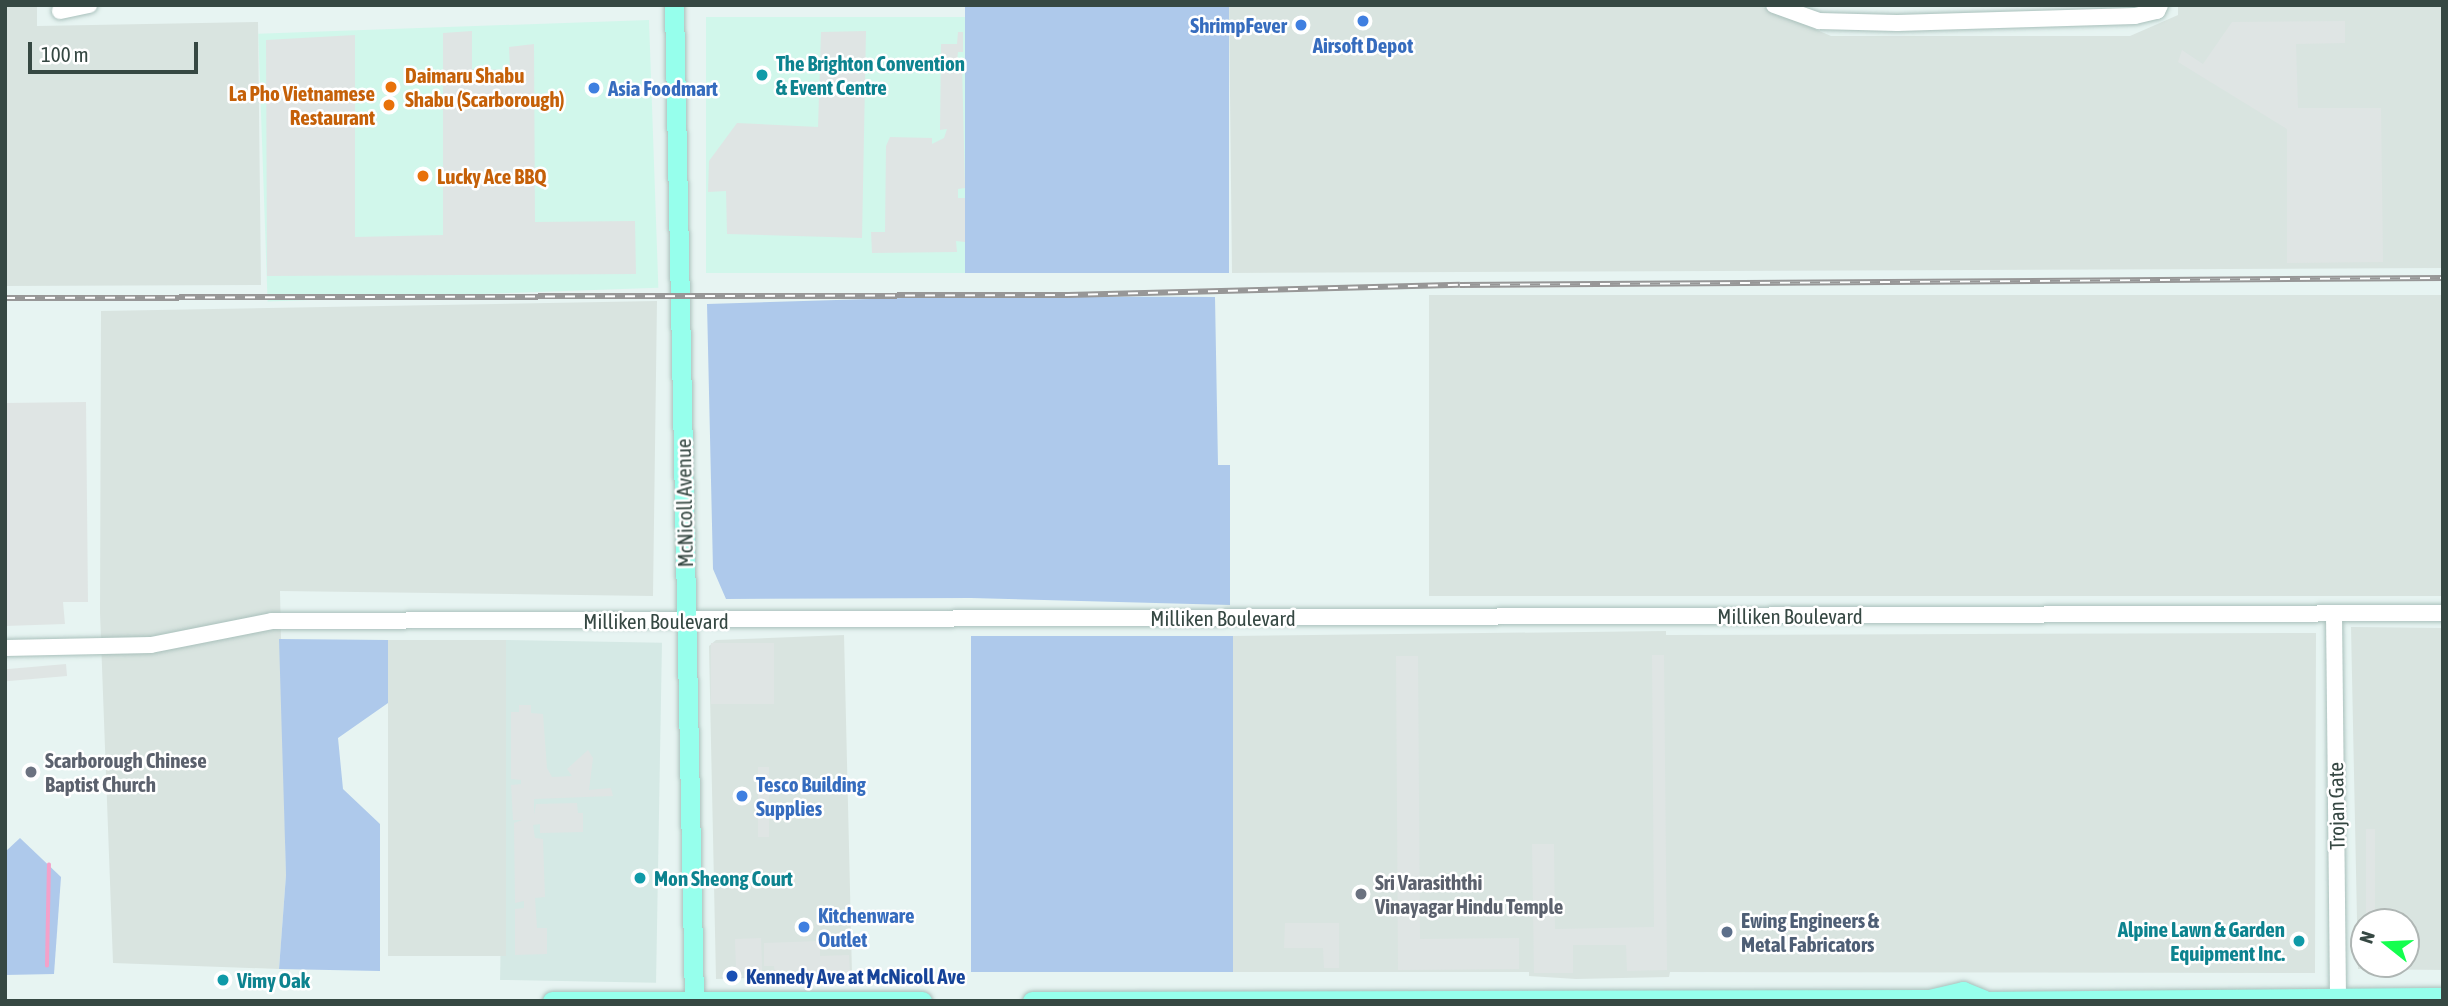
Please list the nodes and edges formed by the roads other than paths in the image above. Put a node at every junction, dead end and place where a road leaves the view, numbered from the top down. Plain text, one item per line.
1 (89, 5) edge
2 (674, 5) edge
3 (1774, 5) edge
4 (2160, 5) edge
5 (60, 11) dead end
6 (2443, 613) edge
7 (2334, 614) junction
8 (685, 621) junction
9 (5, 648) edge
10 (2443, 997) edge
11 (2338, 998) junction
12 (694, 1000) edge
13 (1334, 1000) edge
14 (1931, 1000) edge
15 (1981, 1000) edge
16 (2059, 1000) edge
17 (552, 1001) edge
18 (922, 1001) edge
19 (1032, 1001) edge

1 - 5 street
2 - 8 main road, McNicoll Avenue
3 - 4 street
6 - 7 street, Milliken Boulevard
7 - 8 street, Milliken Boulevard
7 - 11 street, Trojan Gate
8 - 9 street, Milliken Boulevard
8 - 12 main road, McNicoll Avenue
10 - 11 main road
11 - 16 main road
12 - 17 main road
12 - 18 main road
13 - 14 main road
13 - 19 main road
14 - 15 main road
15 - 16 main road

